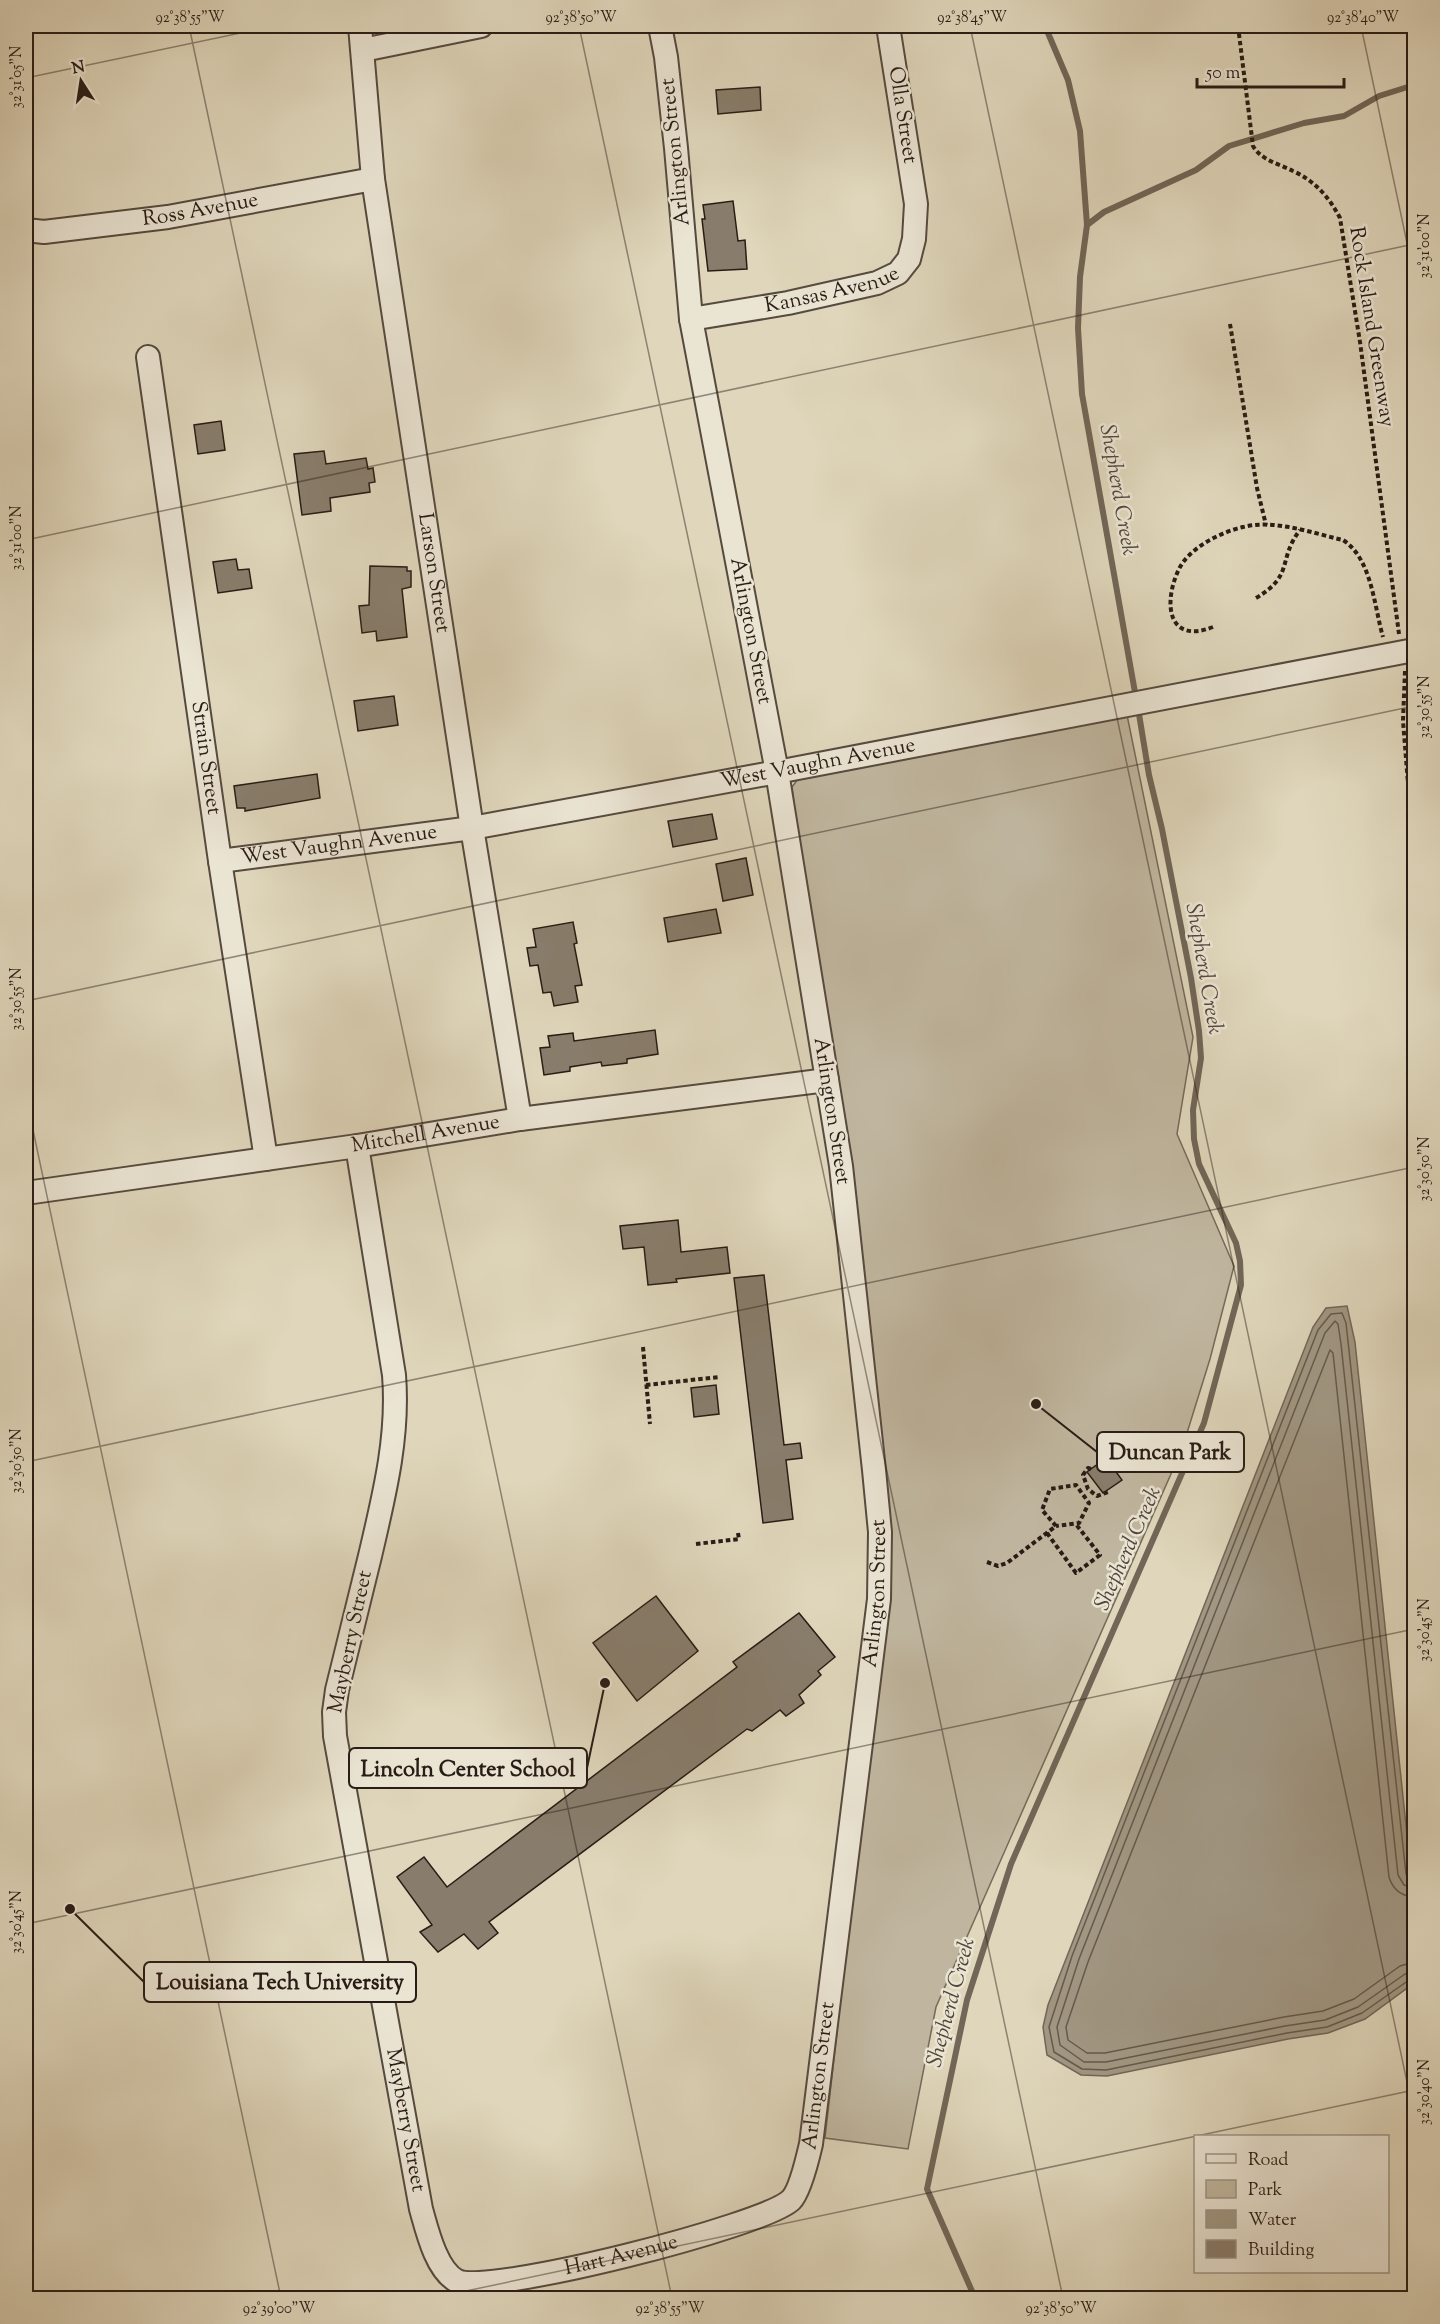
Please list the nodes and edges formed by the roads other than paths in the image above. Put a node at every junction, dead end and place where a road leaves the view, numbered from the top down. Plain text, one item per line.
1 (360, 26) edge
2 (481, 26) edge
3 (660, 26) edge
4 (888, 26) edge
5 (363, 50) junction
6 (373, 179) junction
7 (916, 204) joint
8 (26, 230) edge
9 (691, 319) junction
10 (148, 357) dead end
11 (1407, 651) edge
12 (777, 772) junction
13 (472, 828) junction
14 (220, 861) junction
15 (827, 1080) junction
16 (520, 1119) junction
17 (357, 1146) junction
18 (266, 1159) junction
19 (26, 1193) edge
20 (792, 2199) joint
21 (448, 2274) joint

1 - 5 street, Larson Street
2 - 5 street
3 - 9 street, Arlington Street
4 - 7 street, Olla Street
5 - 6 street, Larson Street
6 - 8 street, Ross Avenue
6 - 13 street, Larson Street
7 - 9 street, Kansas Avenue
9 - 12 street, Arlington Street
10 - 14 street, Strain Street
11 - 12 street, West Vaughn Avenue
12 - 13 street, West Vaughn Avenue
12 - 15 street, Arlington Street
13 - 14 street, West Vaughn Avenue
13 - 16 street, Larson Street
14 - 18 street, Strain Street
15 - 16 street, Mitchell Avenue
15 - 20 street, Arlington Street
16 - 17 street, Mitchell Avenue
17 - 18 street, Mitchell Avenue
17 - 21 street, Mayberry Street
18 - 19 street, Mitchell Avenue
20 - 21 street, Hart Avenue

